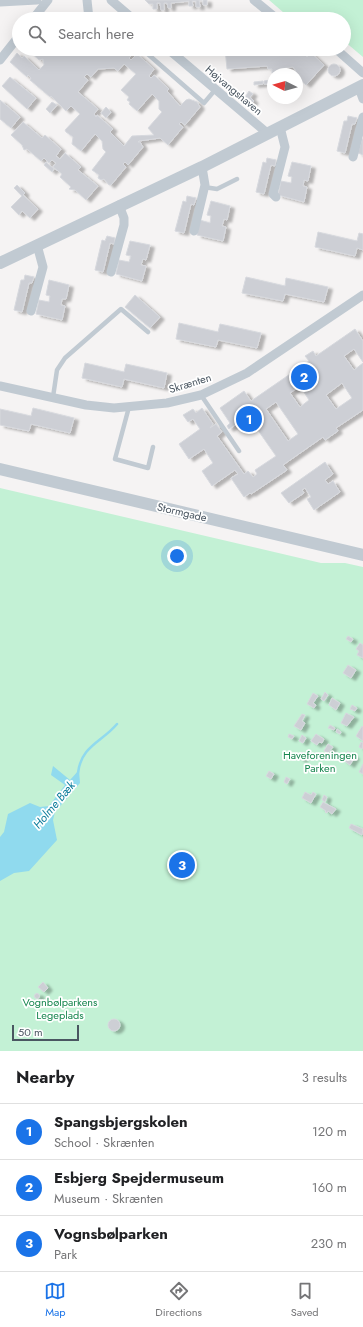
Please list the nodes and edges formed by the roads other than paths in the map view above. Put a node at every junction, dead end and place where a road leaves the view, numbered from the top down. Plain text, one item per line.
1 (37, 0) edge
2 (48, 0) edge
3 (87, 0) edge
4 (111, 0) edge
5 (254, 0) edge
6 (0, 2) edge
7 (39, 12) edge
8 (88, 12) edge
9 (123, 12) edge
10 (269, 12) edge
11 (12, 45) edge
12 (150, 56) edge
13 (344, 56) edge
14 (178, 57) edge
15 (0, 60) edge
16 (363, 73) edge
17 (216, 90) junction
18 (362, 91) edge
19 (363, 116) edge
20 (280, 127) junction
21 (267, 133) junction
22 (353, 157) dead end
23 (202, 167) junction
24 (237, 179) dead end
25 (204, 188) junction
26 (276, 198) dead end
27 (119, 205) junction
28 (194, 231) dead end
29 (37, 245) junction
30 (0, 263) edge
31 (111, 272) dead end
32 (360, 297) edge
33 (363, 306) edge
34 (31, 311) dead end
35 (148, 332) dead end
36 (0, 386) edge
37 (201, 395) junction
38 (53, 397) junction
39 (129, 407) junction
40 (153, 447) dead end
41 (239, 451) dead end
42 (0, 469) edge
43 (363, 555) edge

1 - 6 street
2 - 7 street
3 - 8 street
4 - 9 street
5 - 10 street
11 - 15 street
12 - 17 lane
13 - 16 street
14 - 17 street, Højvangshaven
17 - 21 street, Højvangshaven
18 - 20 street
19 - 22 street
20 - 21 street
20 - 26 street
21 - 23 street
23 - 25 street
23 - 27 street
24 - 25 lane
25 - 28 street
27 - 29 street
27 - 31 street
29 - 30 street
29 - 34 street
32 - 33 street
32 - 37 street, Skrænten
35 - 38 lane
36 - 38 street, Skrænten
37 - 39 street, Skrænten
37 - 41 lane
38 - 39 street, Skrænten
39 - 40 lane
42 - 43 street, Stormgade

